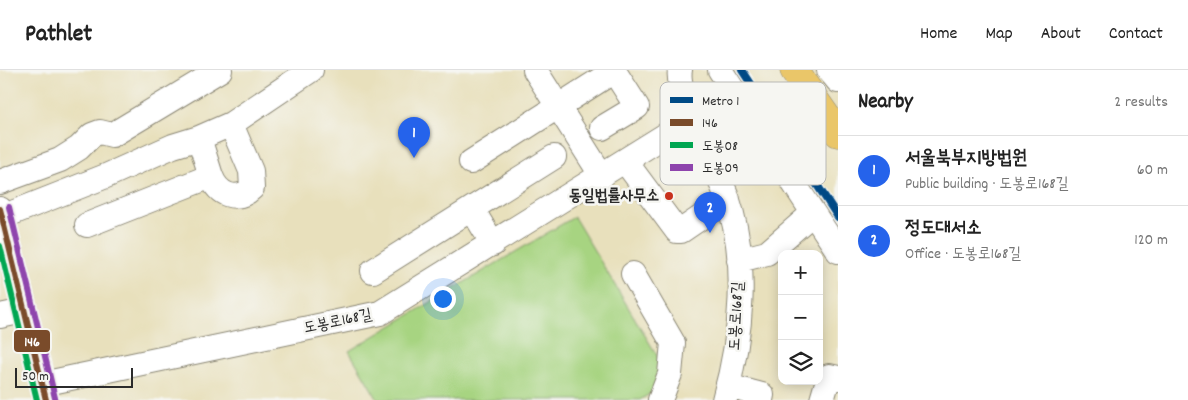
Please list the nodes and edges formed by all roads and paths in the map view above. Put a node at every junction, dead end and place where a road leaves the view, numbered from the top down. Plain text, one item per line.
1 (220, 70) edge
2 (311, 70) edge
3 (535, 70) edge
4 (720, 70) edge
5 (794, 70) edge
6 (811, 70) edge
7 (829, 70) edge
8 (838, 81) edge
9 (728, 82) edge
10 (803, 82) edge
11 (819, 82) edge
12 (826, 93) edge
13 (558, 106) junction
14 (838, 111) edge
15 (826, 115) edge
16 (232, 124) junction
17 (602, 128) dead end
18 (838, 132) edge
19 (112, 135) junction
20 (199, 138) junction
21 (660, 139) edge
22 (79, 148) junction
23 (554, 157) dead end
24 (625, 161) junction
25 (471, 162) dead end
26 (109, 173) junction
27 (211, 176) junction
28 (602, 176) junction
29 (0, 182) edge
30 (722, 185) edge
31 (795, 185) edge
32 (728, 199) junction
33 (472, 209) junction
34 (1, 213) edge
35 (813, 213) junction
36 (87, 225) dead end
37 (493, 244) junction
38 (838, 251) edge
39 (739, 260) junction
40 (373, 271) dead end
41 (633, 274) dead end
42 (24, 310) junction
43 (0, 316) edge
44 (838, 378) edge
45 (44, 392) edge
46 (726, 393) edge
47 (767, 398) edge
48 (660, 400) edge
49 (822, 400) edge

1 - 19 street
2 - 16 street
3 - 13 street
4 - 9 street
5 - 10 main road
6 - 11 street
7 - 8 street
12 - 14 street
13 - 17 street
13 - 25 street
13 - 28 street
15 - 18 main road
16 - 20 street
16 - 27 street
19 - 22 street
19 - 26 street
20 - 26 street
20 - 27 street
21 - 24 street, 도봉로168길
22 - 26 street
22 - 29 street
23 - 33 street
24 - 28 street, 도봉로168길
24 - 32 street
26 - 34 street
27 - 36 street
28 - 37 street, 도봉로168길
30 - 32 street, 도봉로168길
31 - 35 street
32 - 39 street, 도봉로168길
33 - 37 street
33 - 40 street
34 - 42 street
35 - 38 street
35 - 39 street, 도봉로168길
37 - 45 street, 도봉로168길
39 - 46 street, 도봉로168길
41 - 48 street
42 - 43 street
42 - 45 street
44 - 49 street
46 - 47 street

